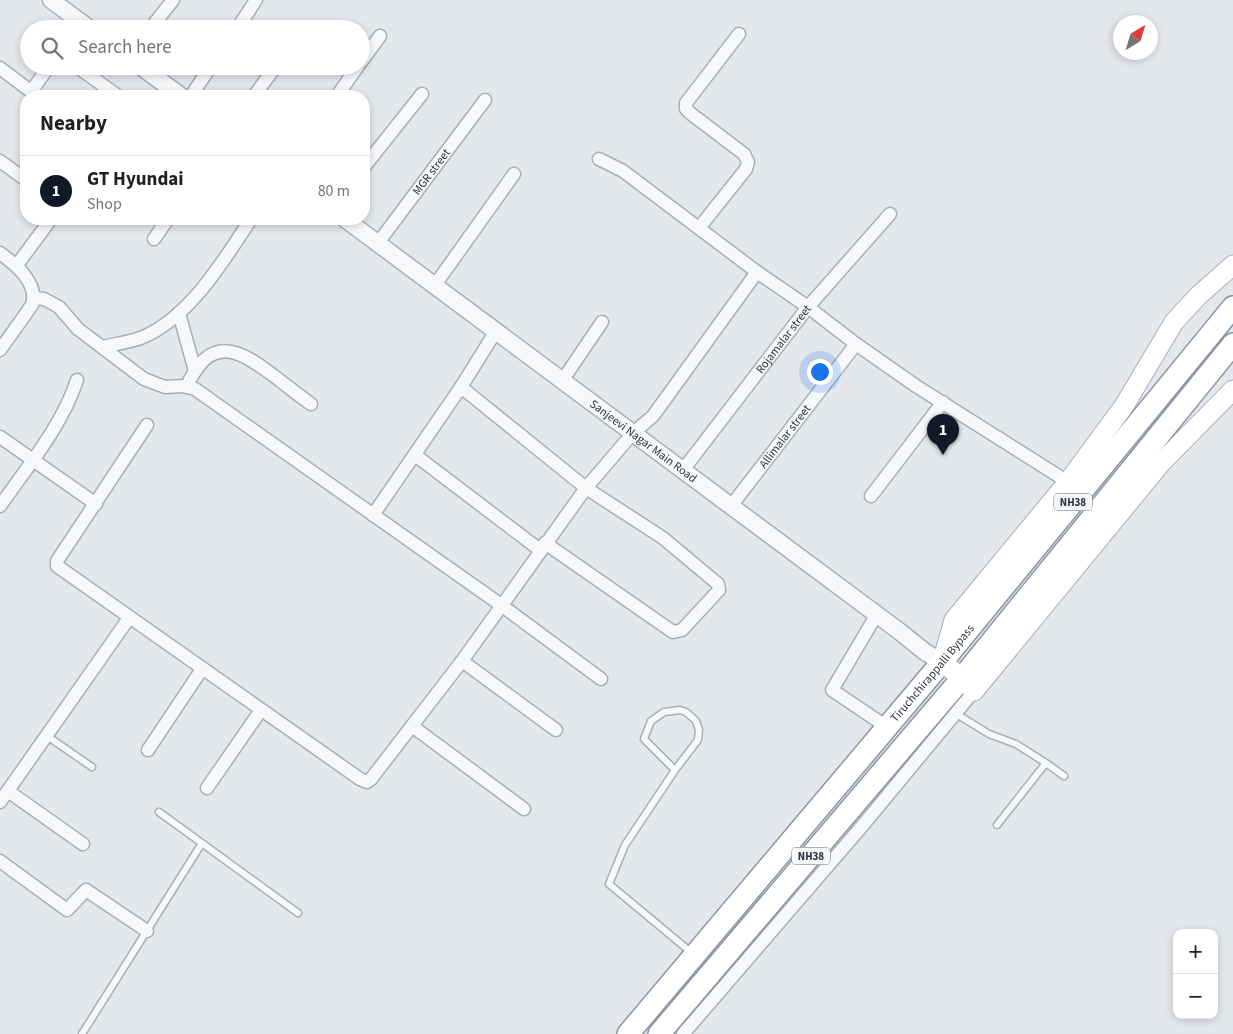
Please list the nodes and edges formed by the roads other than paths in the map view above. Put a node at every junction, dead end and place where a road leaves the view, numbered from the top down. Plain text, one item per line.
1 (173, 0) edge
2 (256, 0) edge
3 (60, 2) edge
4 (77, 20) edge
5 (157, 20) edge
6 (242, 20) edge
7 (739, 34) dead end
8 (380, 36) dead end
9 (370, 50) edge
10 (0, 68) edge
11 (44, 75) edge
12 (89, 75) edge
13 (152, 75) edge
14 (205, 75) edge
15 (269, 75) edge
16 (351, 75) edge
17 (29, 90) edge
18 (36, 90) edge
19 (110, 90) edge
20 (173, 90) edge
21 (195, 90) edge
22 (258, 90) edge
23 (340, 90) edge
24 (422, 94) dead end
25 (485, 100) dead end
26 (598, 159) dead end
27 (370, 160) edge
28 (0, 161) edge
29 (514, 174) dead end
30 (20, 176) edge
31 (890, 214) dead end
32 (47, 225) edge
33 (164, 225) edge
34 (247, 225) edge
35 (353, 225) edge
36 (699, 228) junction
37 (154, 239) dead end
38 (378, 243) junction
39 (0, 253) edge
40 (1233, 264) edge
41 (17, 265) junction
42 (757, 272) junction
43 (434, 285) junction
44 (34, 298) junction
45 (808, 307) junction
46 (1228, 312) edge
47 (178, 313) junction
48 (602, 322) dead end
49 (496, 331) junction
50 (856, 344) junction
51 (102, 347) junction
52 (0, 350) edge
53 (1227, 352) edge
54 (196, 371) junction
55 (77, 380) dead end
56 (562, 381) junction
57 (187, 387) junction
58 (461, 387) junction
59 (1233, 390) edge
60 (943, 402) junction
61 (311, 404) dead end
62 (147, 425) dead end
63 (633, 433) junction
64 (0, 437) edge
65 (415, 455) junction
66 (32, 460) junction
67 (683, 470) junction
68 (1068, 482) junction
69 (586, 488) junction
70 (871, 496) dead end
71 (96, 504) junction
72 (0, 506) edge
73 (730, 506) junction
74 (373, 515) junction
75 (542, 546) junction
76 (501, 605) junction
77 (877, 614) junction
78 (129, 618) junction
79 (462, 661) junction
80 (942, 662) junction
81 (202, 669) junction
82 (601, 679) dead end
83 (968, 684) junction
84 (261, 710) junction
85 (955, 713) junction
86 (412, 726) junction
87 (887, 727) junction
88 (556, 730) dead end
89 (46, 736) junction
90 (148, 750) dead end
91 (1046, 763) junction
92 (92, 767) dead end
93 (675, 770) junction
94 (1064, 776) dead end
95 (207, 788) dead end
96 (8, 791) junction
97 (0, 802) edge
98 (524, 809) dead end
99 (159, 812) dead end
100 (998, 825) dead end
101 (202, 843) junction
102 (83, 844) dead end
103 (0, 861) edge
104 (298, 913) dead end
105 (147, 931) junction
106 (695, 956) junction
107 (82, 1034) edge
108 (628, 1034) edge
109 (659, 1034) edge
110 (684, 1034) edge

1 - 5 street
2 - 6 street
3 - 4 street
7 - 36 street
8 - 9 street
10 - 17 street
11 - 18 street
12 - 19 street
13 - 20 street
14 - 21 street
15 - 22 street
16 - 23 street
24 - 27 street
25 - 38 street, MGR street
26 - 36 street
28 - 30 street
29 - 43 street
31 - 45 street, Rojamalar street
32 - 41 street
33 - 37 street
34 - 47 street
35 - 38 street, Sanjeevi Nagar Main Road
36 - 42 street
38 - 43 street, Sanjeevi Nagar Main Road
39 - 41 street
40 - 68 main road
41 - 44 street
42 - 45 street
42 - 63 street
43 - 49 street, Sanjeevi Nagar Main Road
44 - 51 street
44 - 52 street
45 - 50 street
45 - 67 street, Rojamalar street
46 - 80 highway, Tiruchchirappalli Bypass / NH38
47 - 51 street
47 - 54 street
48 - 56 street
49 - 56 street, Sanjeevi Nagar Main Road
49 - 58 street
50 - 60 street
50 - 73 street, Allimalar street
51 - 57 street
53 - 83 highway, Tiruchchirappalli Bypass / NH38
54 - 57 street
54 - 61 street
55 - 66 street
56 - 63 street, Sanjeevi Nagar Main Road
57 - 74 street
58 - 65 street
58 - 69 street
59 - 83 main road
60 - 68 street
60 - 70 street
62 - 71 street
63 - 67 street, Sanjeevi Nagar Main Road
63 - 69 street
64 - 66 street
65 - 74 street
65 - 75 street
66 - 71 street
66 - 72 street
67 - 73 street, Sanjeevi Nagar Main Road
68 - 80 main road
69 - 75 street
69 - 75 street
71 - 78 street
73 - 77 street, Sanjeevi Nagar Main Road
74 - 76 street
75 - 76 street
76 - 79 street
76 - 82 street
77 - 80 street, Sanjeevi Nagar Main Road
77 - 87 street
78 - 81 street
78 - 89 street
79 - 86 street
79 - 88 street
80 - 83 main road
80 - 87 highway, Tiruchchirappalli Bypass / NH38
81 - 84 street
81 - 90 street
83 - 85 street
83 - 109 highway, Tiruchchirappalli Bypass / NH38
84 - 86 street
84 - 95 street
85 - 91 lane
85 - 110 street
86 - 98 street
87 - 106 highway, Tiruchchirappalli Bypass / NH38
89 - 92 lane
89 - 96 street
91 - 94 lane
91 - 100 lane
93 - 93 lane
93 - 106 lane
96 - 97 street
96 - 102 street
99 - 101 lane
101 - 104 lane
101 - 105 lane
103 - 105 street
105 - 107 lane
106 - 108 highway, Tiruchchirappalli Bypass / NH38

